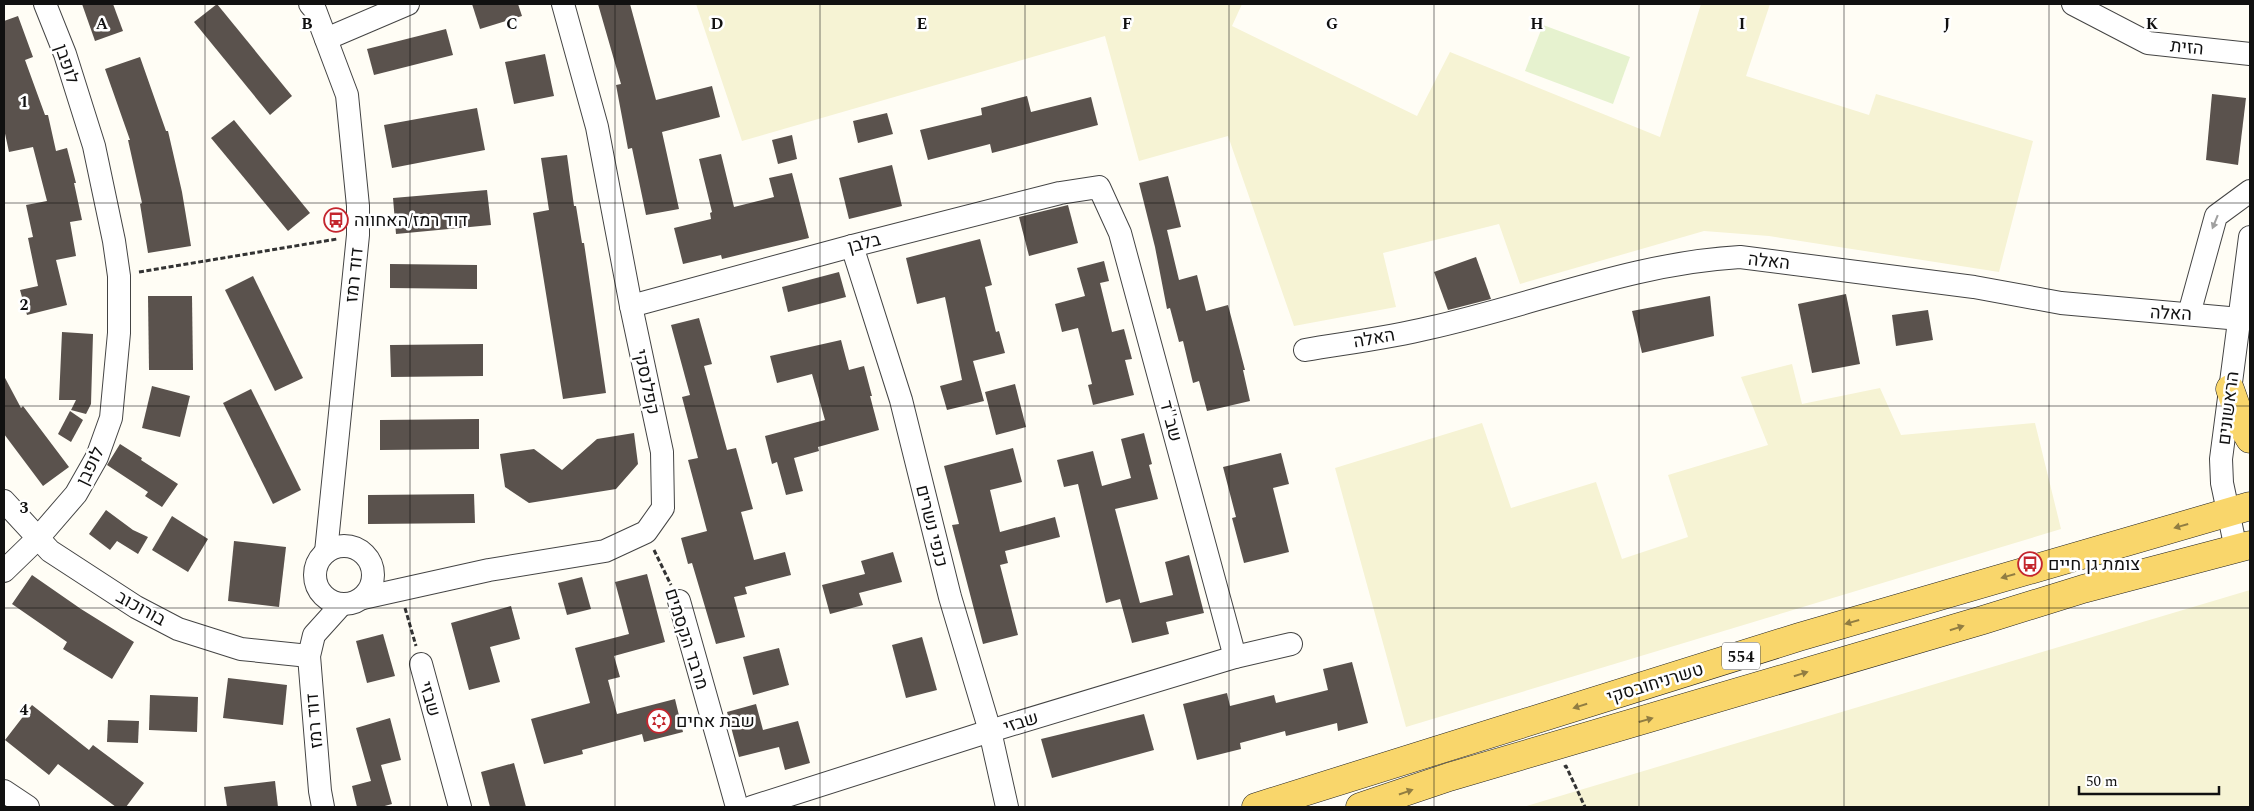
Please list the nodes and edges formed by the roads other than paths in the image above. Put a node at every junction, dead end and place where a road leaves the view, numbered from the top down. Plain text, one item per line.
1 (45, 4) edge
2 (310, 4) edge
3 (408, 4) edge
4 (564, 4) edge
5 (2073, 4) edge
6 (326, 39) junction
7 (2250, 54) edge
8 (1099, 187) joint
9 (2250, 191) edge
10 (2250, 237) edge
11 (852, 246) junction
12 (631, 306) junction
13 (2189, 314) junction
14 (2240, 319) junction
15 (1305, 350) dead end
16 (2230, 389) junction
17 (2250, 439) edge
18 (332, 493) junction
19 (4, 500) edge
20 (2239, 509) edge
21 (38, 538) junction
22 (2243, 547) edge
23 (353, 548) junction
24 (326, 552) junction
25 (4, 571) edge
26 (373, 571) junction
27 (411, 588) junction
28 (319, 590) junction
29 (363, 598) junction
30 (679, 601) road end
31 (342, 604) junction
32 (1291, 644) dead end
33 (312, 646) junction
34 (1235, 657) junction
35 (421, 664) road end
36 (990, 731) junction
37 (4, 791) edge
38 (28, 807) edge
39 (323, 807) edge
40 (460, 807) edge
41 (737, 807) edge
42 (752, 807) edge
43 (1007, 807) edge
44 (1256, 807) edge
45 (1360, 807) edge

1 - 21 street, לופבן
2 - 6 street, דוד רמז
3 - 6 street
4 - 12 street, קפלנסקי
5 - 7 street, הזית
6 - 18 street, דוד רמז
8 - 11 street, בלבן
8 - 34 street, שב''ד
9 -> 13 street
10 - 14 street, הראשונים
11 - 12 street, בלבן
11 - 36 street, כנפי נשרים
12 - 27 street, קפלנסקי
13 - 14 street, האלה
13 - 15 street, האלה
14 - 16 street, הראשונים
16 - 17 main road
16 - 20 street, הראשונים
18 - 23 street, דוד רמז
18 - 24 street, דוד רמז
19 - 21 street, בורוכוב
20 - 22 street, הראשונים
20 -> 44 main road, טשרניחובסקי / 554
21 - 25 street, לופבן
21 - 33 street, בורוכוב
45 -> 22 main road, טשרניחובסקי / 554
23 - 24 street
23 - 26 street
24 - 28 street
26 - 27 street
26 - 29 street
27 - 29 street, קפלנסקי
28 - 31 street
28 - 33 street, דוד רמז
29 - 31 street
30 - 41 street, מרבד הקסמים
31 - 33 street
32 - 34 street, שבזי
33 - 39 street, דוד רמז
34 - 36 street, שבזי
35 - 40 street, שבזי
36 - 42 street, שבזי
36 - 43 street, כנפי נשרים
37 - 38 street

